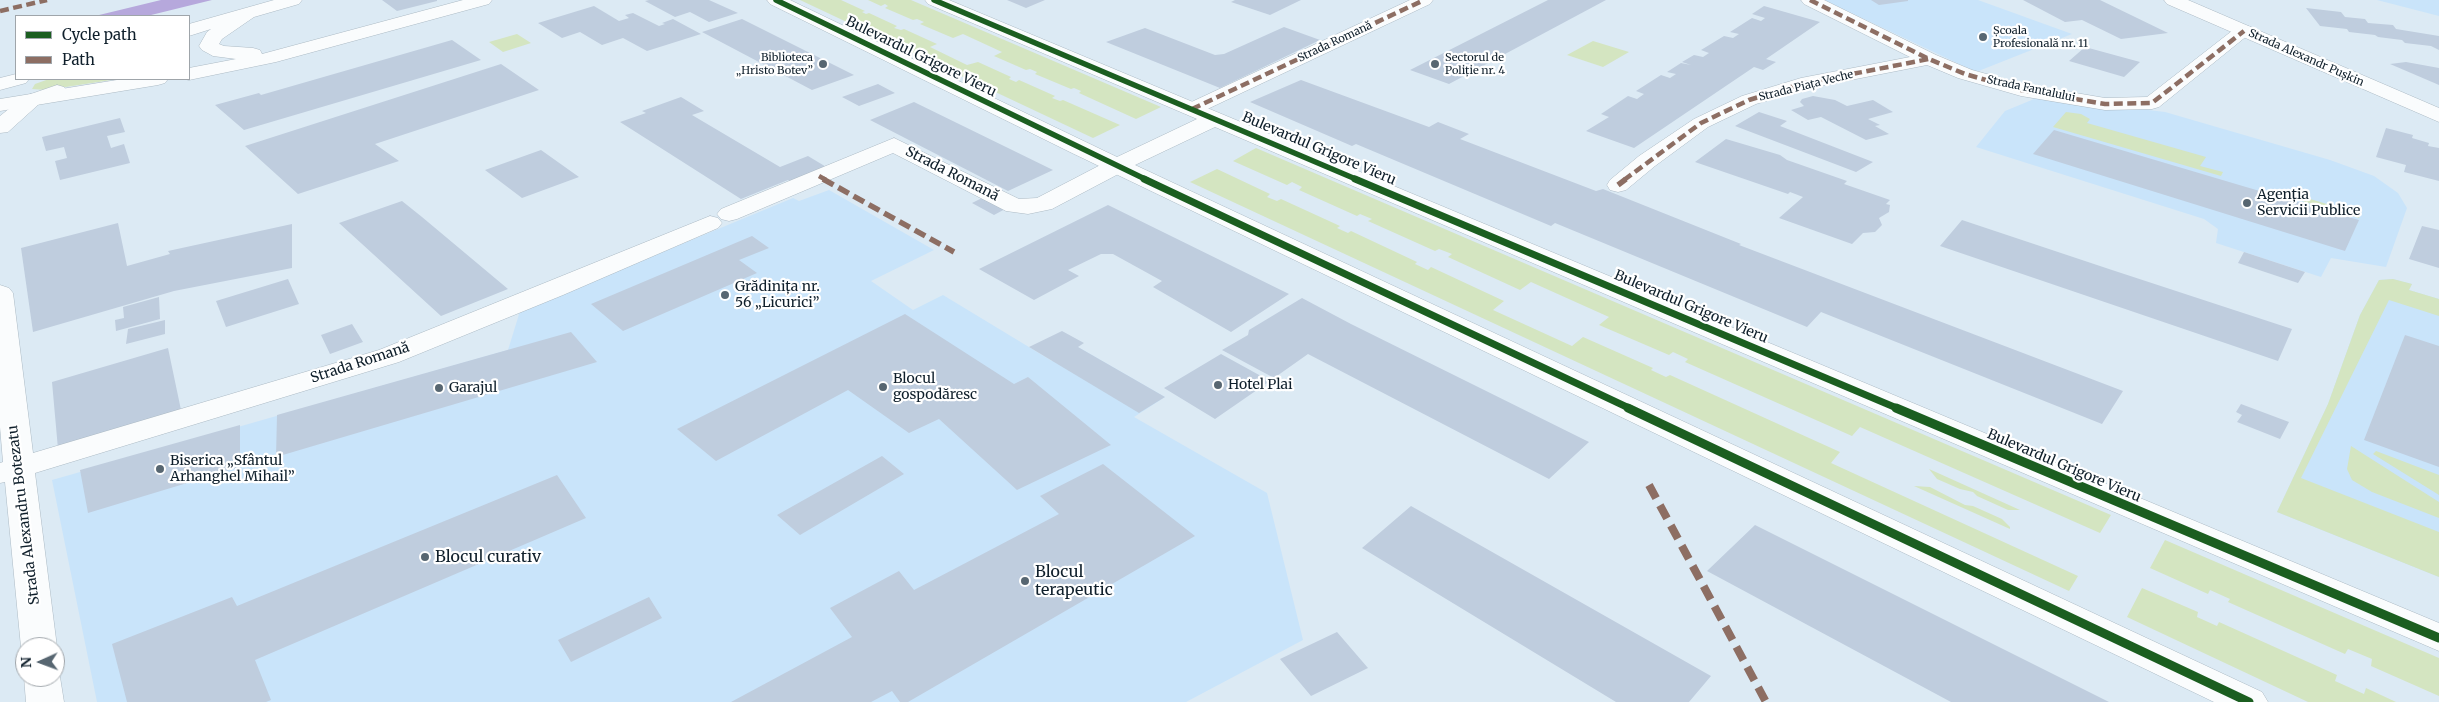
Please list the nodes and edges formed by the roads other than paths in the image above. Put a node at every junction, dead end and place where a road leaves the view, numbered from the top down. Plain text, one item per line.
1 (293, 0) edge
2 (483, 0) edge
3 (776, 0) edge
4 (934, 0) edge
5 (1424, 0) edge
6 (1810, 0) edge
7 (2173, 0) edge
8 (247, 14) junction
9 (190, 30) edge
10 (2244, 31) junction
11 (308, 48) junction
12 (1929, 59) junction
13 (190, 74) edge
14 (15, 80) edge
15 (151, 80) edge
16 (131, 83) junction
17 (0, 84) edge
18 (90, 89) junction
19 (32, 100) junction
20 (1203, 114) junction
21 (0, 116) edge
22 (2439, 116) edge
23 (0, 147) edge
24 (1118, 165) junction
25 (1618, 185) dead end
26 (0, 293) edge
27 (9, 470) edge
28 (37, 637) edge
29 (2439, 638) edge
30 (43, 687) edge
31 (45, 702) edge
32 (2249, 702) edge

1 - 8 main road
2 - 11 main road
3 - 24 main road, Bulevardul Grigore Vieru
4 - 20 main road, Bulevardul Grigore Vieru
5 - 20 main road, Strada Romană
6 - 12 main road, Strada Fantalului
7 - 10 main road, Strada Alexandr Pușkin
8 - 9 main road
8 - 11 main road
10 - 12 main road, Strada Fantalului
10 - 22 main road, Strada Alexandr Pușkin
11 - 13 main road
12 - 25 main road, Strada Piața Veche
14 - 17 main road
15 - 16 main road
16 - 18 main road
16 - 19 main road
18 - 19 main road
18 - 23 main road
19 - 21 main road
20 - 24 main road, Strada Romană
20 - 29 main road, Bulevardul Grigore Vieru
24 - 27 main road, Strada Romană
24 - 32 main road, Bulevardul Grigore Vieru
26 - 27 main road, Strada Alexandru Botezatu
27 - 28 main road, Strada Alexandru Botezatu
30 - 31 main road

